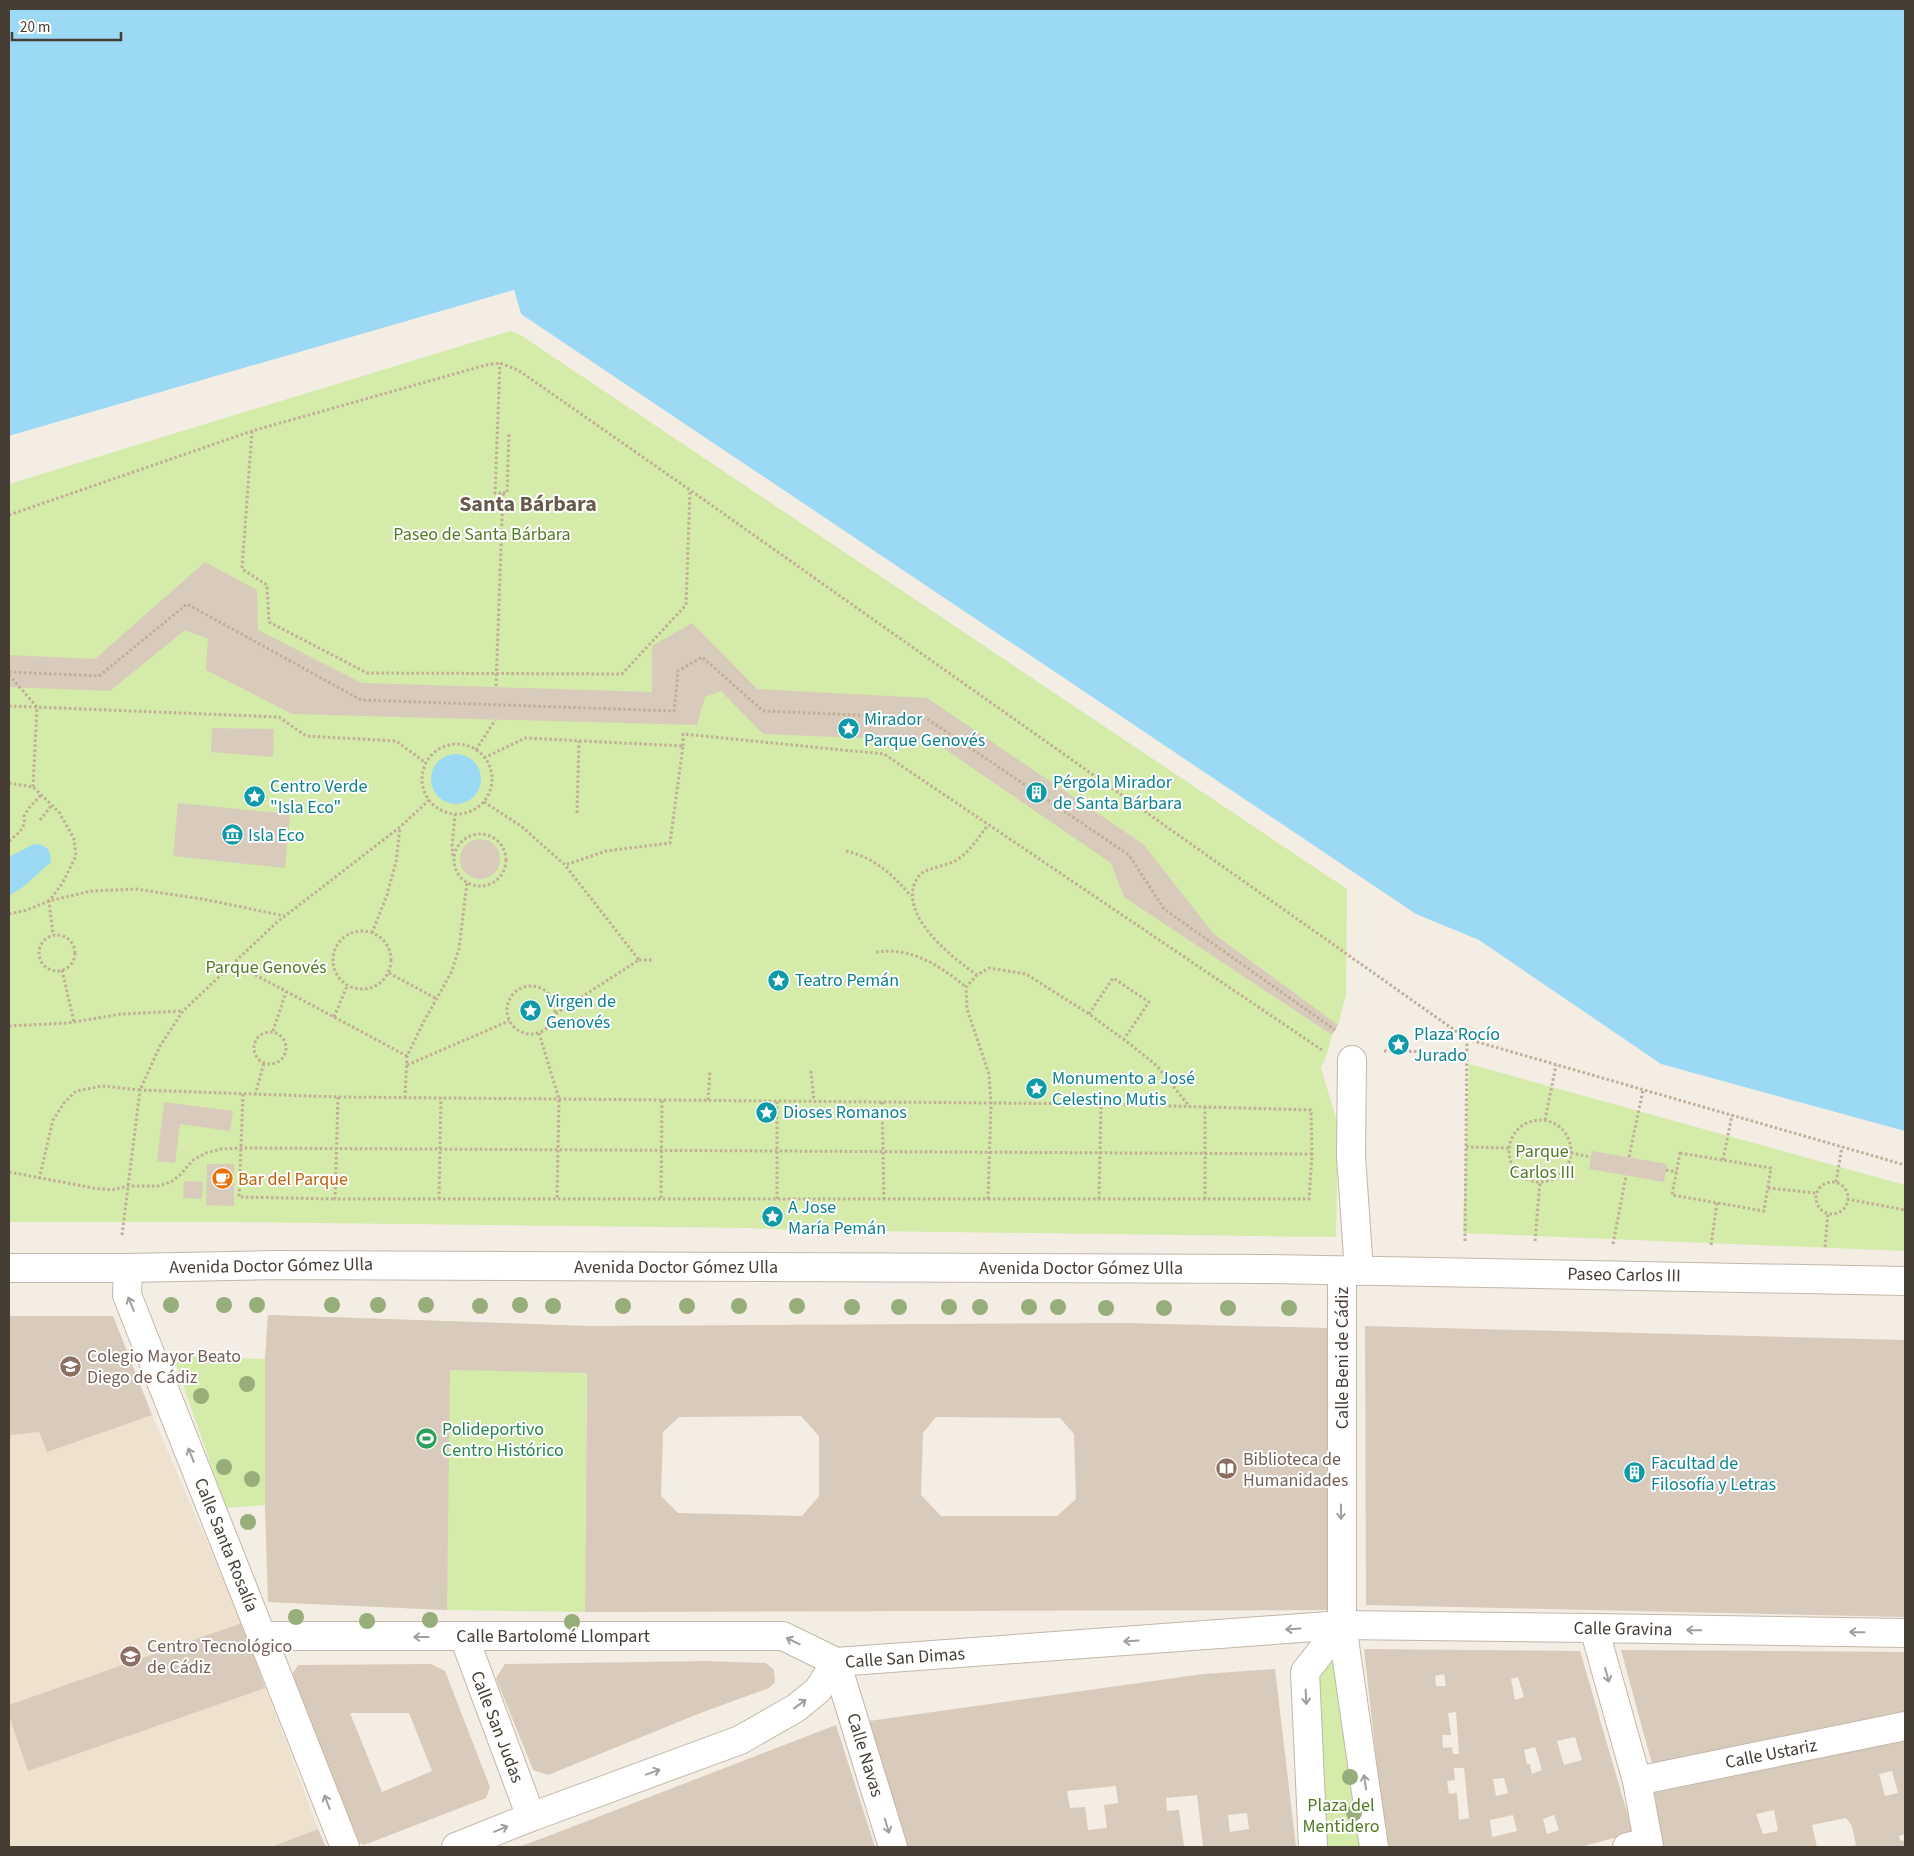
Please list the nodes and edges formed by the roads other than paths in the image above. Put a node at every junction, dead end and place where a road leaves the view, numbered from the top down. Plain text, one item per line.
1 (1352, 1060) road end
2 (9, 1268) edge
3 (123, 1268) junction
4 (1350, 1271) junction
5 (1905, 1281) edge
6 (1342, 1625) junction
7 (1594, 1628) junction
8 (1905, 1633) edge
9 (263, 1636) junction
10 (464, 1637) junction
11 (836, 1662) junction
12 (1905, 1726) edge
13 (1637, 1781) junction
14 (531, 1817) junction
15 (467, 1845) edge
16 (1641, 1846) edge
17 (345, 1847) edge
18 (893, 1847) edge
19 (1314, 1847) edge
20 (1374, 1847) edge

1 - 4 street
2 - 3 street, Avenida Doctor Gómez Ulla
3 - 4 street, Avenida Doctor Gómez Ulla
9 -> 3 street, Calle Santa Rosalía
4 - 5 street, Paseo Carlos III
4 -> 6 street, Calle Beni de Cádiz
6 - 7 street, Calle Gravina
6 -> 11 street, Calle San Dimas
6 -> 19 street
20 -> 6 street
8 -> 7 street, Calle Gravina
7 -> 13 street
10 -> 9 street, Calle Bartolomé Llompart
17 -> 9 street, Calle Santa Rosalía
11 -> 10 street, Calle Bartolomé Llompart
10 - 14 street, Calle San Judas
14 -> 11 street, Calle San Dimas
11 -> 18 street, Calle Navas
12 - 13 street, Calle Ustariz
13 - 16 street
15 -> 14 street, Calle San Dimas

